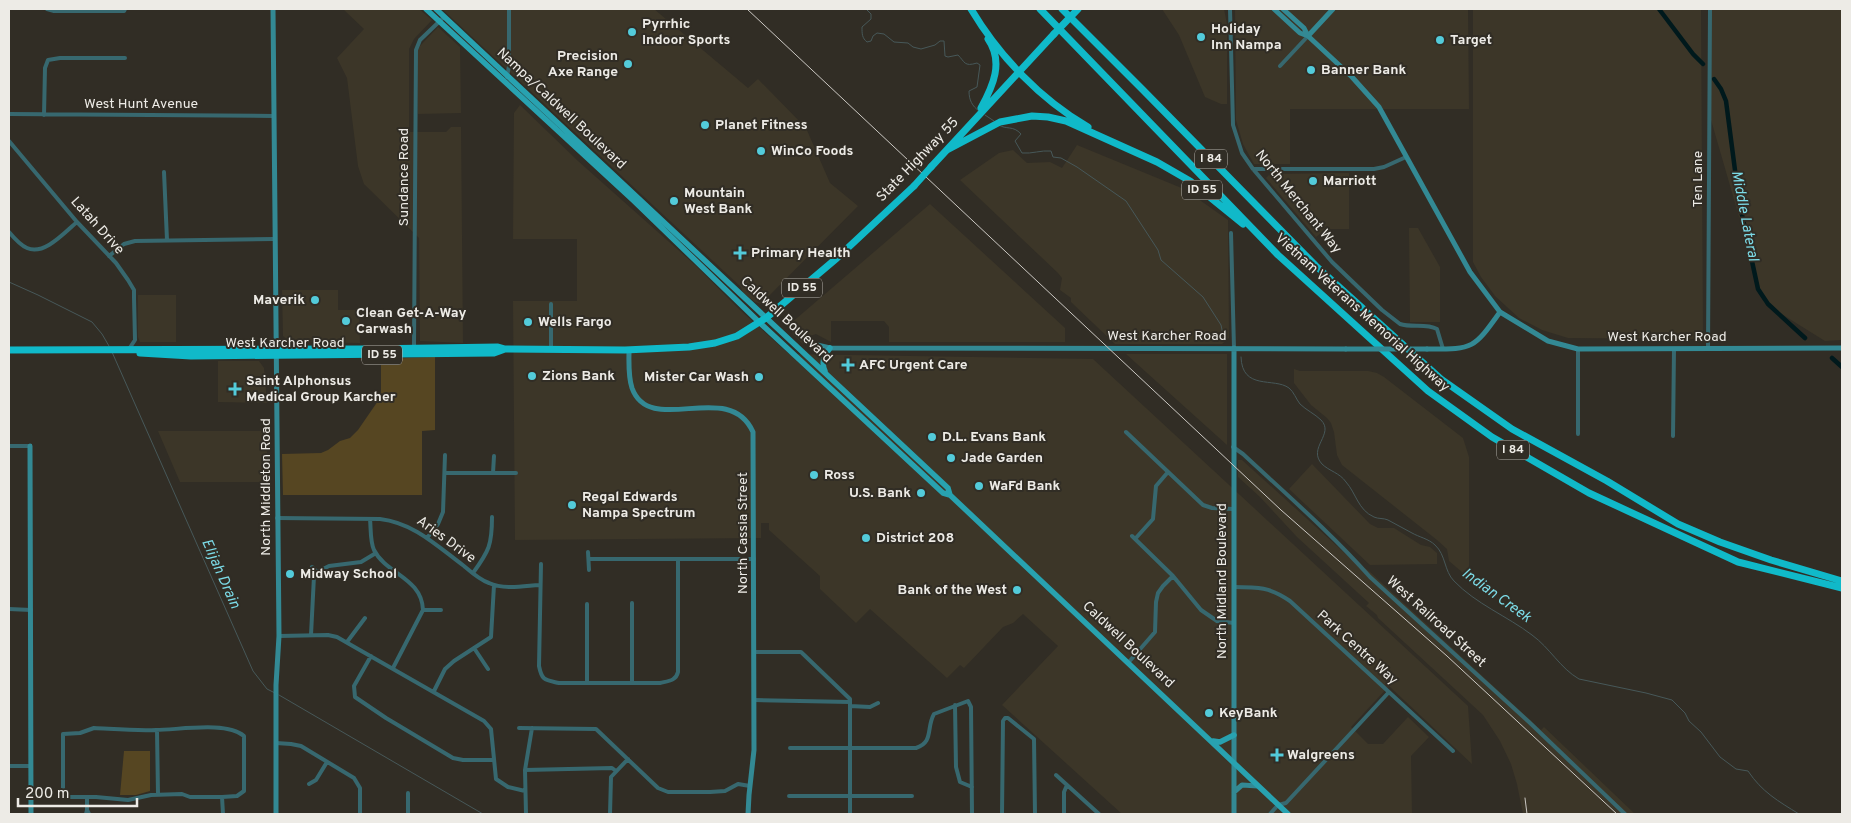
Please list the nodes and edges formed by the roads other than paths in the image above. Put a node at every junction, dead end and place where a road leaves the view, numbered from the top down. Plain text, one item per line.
1 (47, 9) edge
2 (273, 9) edge
3 (426, 9) edge
4 (436, 9) edge
5 (509, 9) edge
6 (970, 9) edge
7 (1040, 9) edge
8 (1062, 9) edge
9 (1078, 9) edge
10 (1230, 9) edge
11 (1274, 9) edge
12 (1283, 9) edge
13 (1333, 9) edge
14 (1710, 9) edge
15 (125, 10) edge
16 (442, 19) junction
17 (1308, 36) junction
18 (125, 58) dead end
19 (1280, 66) dead end
20 (1020, 71) junction
21 (506, 79) junction
22 (9, 114) edge
23 (44, 115) junction
24 (274, 116) junction
25 (976, 118) junction
26 (9, 141) edge
27 (947, 150) junction
28 (1406, 157) junction
29 (1157, 162) junction
30 (1253, 169) junction
31 (164, 172) dead end
32 (77, 222) junction
33 (668, 228) joint
34 (9, 232) edge
35 (1231, 233) dead end
36 (274, 239) junction
37 (167, 240) junction
38 (1278, 255) junction
39 (109, 256) junction
40 (551, 304) dead end
41 (1500, 312) junction
42 (763, 320) junction
43 (135, 340) junction
44 (817, 345) dead end
45 (414, 348) junction
46 (830, 348) junction
47 (1234, 348) junction
48 (1842, 348) edge
49 (144, 349) junction
50 (505, 349) junction
51 (551, 349) junction
52 (1443, 349) junction
53 (1578, 349) junction
54 (1674, 349) junction
55 (9, 350) edge
56 (125, 350) junction
57 (629, 350) junction
58 (1708, 350) junction
59 (277, 352) junction
60 (827, 375) junction
61 (1126, 432) dead end
62 (1578, 434) dead end
63 (1673, 436) dead end
64 (9, 446) edge
65 (30, 446) joint
66 (1232, 447) junction
67 (445, 455) dead end
68 (494, 456) dead end
69 (1168, 472) junction
70 (445, 473) junction
71 (493, 473) junction
72 (516, 473) dead end
73 (950, 495) junction
74 (1234, 509) junction
75 (492, 517) dead end
76 (277, 518) junction
77 (370, 519) junction
78 (427, 538) junction
79 (588, 552) dead end
80 (376, 553) junction
81 (589, 559) junction
82 (678, 559) junction
83 (754, 559) junction
84 (541, 564) dead end
85 (312, 567) dead end
86 (589, 570) dead end
87 (317, 572) junction
88 (473, 573) junction
89 (1172, 576) junction
90 (1842, 581) edge
91 (494, 585) junction
92 (540, 585) junction
93 (1234, 587) junction
94 (1842, 588) edge
95 (632, 603) dead end
96 (586, 604) dead end
97 (9, 609) edge
98 (31, 610) junction
99 (424, 610) junction
100 (441, 610) dead end
101 (365, 618) dead end
102 (1234, 623) junction
103 (311, 635) junction
104 (279, 636) junction
105 (347, 642) junction
106 (474, 648) junction
107 (754, 652) junction
108 (371, 656) junction
109 (1128, 663) junction
110 (393, 668) junction
111 (488, 669) dead end
112 (587, 683) junction
113 (632, 683) junction
114 (434, 691) junction
115 (1389, 692) junction
116 (754, 700) junction
117 (878, 703) dead end
118 (850, 704) junction
119 (955, 705) junction
120 (493, 720) dead end
121 (489, 725) junction
122 (519, 728) dead end
123 (532, 728) junction
124 (158, 730) junction
125 (1234, 736) junction
126 (1212, 740) junction
127 (276, 743) junction
128 (790, 748) dead end
129 (850, 748) junction
130 (1453, 751) dead end
131 (628, 759) junction
132 (494, 760) junction
133 (326, 762) junction
134 (1234, 762) junction
135 (9, 766) edge
136 (31, 766) junction
137 (525, 770) junction
138 (616, 771) junction
139 (1056, 775) dead end
140 (309, 784) dead end
141 (1067, 785) junction
142 (750, 786) junction
143 (1258, 786) junction
144 (972, 787) junction
145 (525, 791) junction
146 (1234, 792) junction
147 (408, 793) dead end
148 (158, 794) junction
149 (789, 796) dead end
150 (850, 796) junction
151 (912, 796) dead end
152 (87, 797) junction
153 (222, 797) junction
154 (1278, 805) junction
155 (88, 813) edge
156 (222, 813) edge
157 (31, 814) edge
158 (276, 814) edge
159 (360, 814) edge
160 (408, 814) edge
161 (526, 814) edge
162 (610, 814) edge
163 (748, 814) edge
164 (850, 814) edge
165 (972, 814) edge
166 (1002, 814) edge
167 (1035, 814) edge
168 (1064, 814) edge
169 (1099, 814) edge
170 (1234, 814) edge
171 (1270, 814) edge
172 (1288, 814) edge
173 (1625, 814) edge

1 - 15 street
2 - 24 street, North Middleton Road
3 - 16 main road
4 - 16 main road, Nampa/Caldwell Boulevard
5 - 21 street
6 - 20 highway
6 - 25 highway
7 - 38 highway, Vietnam Veterans Memorial Highway / I 84
8 - 90 highway, Vietnam Veterans Memorial Highway / I 84
9 - 20 highway, State Highway 55 / ID 55, bridge
10 - 30 street, North Merchant Way
11 - 17 street, West Karcher Road
12 - 17 street, West Karcher Road
13 - 17 street
14 - 58 street, Ten Lane
16 - 21 main road, Nampa/Caldwell Boulevard
16 - 45 street, Sundance Road
17 - 19 street
17 - 28 street, West Karcher Road
18 - 23 street
20 - 25 highway, State Highway 55 / ID 55
20 - 29 highway
21 - 33 main road, Nampa/Caldwell Boulevard
22 - 23 street, West Hunt Avenue
23 - 24 street, West Hunt Avenue
24 - 36 street, North Middleton Road
25 - 27 highway, State Highway 55 / ID 55
26 - 32 street, Latah Drive
27 - 29 highway, ID 55
27 - 42 highway, State Highway 55 / ID 55, bridge
28 - 30 street
28 - 41 street, West Karcher Road
29 - 38 highway, ID 55
30 - 52 street, North Merchant Way
31 - 37 street
32 - 34 street
32 - 39 street, Latah Drive
33 - 42 main road, Caldwell Boulevard
35 - 47 street
36 - 37 street
36 - 59 street, North Middleton Road
37 - 39 street
38 - 94 highway, Vietnam Veterans Memorial Highway / I 84
39 - 43 street, Latah Drive
40 - 51 street
41 - 52 street, West Karcher Road
41 - 53 street, West Karcher Road
42 - 57 highway, West Karcher Road / ID 55
42 - 60 main road, Caldwell Boulevard
42 - 73 main road, Caldwell Boulevard
43 - 49 street
43 - 56 street
44 - 46 street, West Karcher Road
45 - 50 highway, West Karcher Road / ID 55
45 - 59 highway, West Karcher Road / ID 55
46 - 47 street, West Karcher Road
46 - 60 main road
47 - 52 street, West Karcher Road, bridge
47 - 66 street, North Midland Boulevard
48 - 58 street, West Karcher Road
49 - 56 highway, West Karcher Road / ID 55
49 - 59 highway, West Karcher Road / ID 55
50 - 51 highway, West Karcher Road / ID 55
50 - 59 highway, West Karcher Road / ID 55
51 - 57 highway, West Karcher Road / ID 55
53 - 54 street, West Karcher Road
53 - 62 street
54 - 58 street, West Karcher Road
54 - 63 street
55 - 56 highway, West Karcher Road / ID 55
56 - 59 highway, West Karcher Road / ID 55
57 - 83 street, North Cassia Street
59 - 76 street, North Middleton Road
60 - 73 main road, Caldwell Boulevard
61 - 69 street
64 - 65 street
65 - 98 street
66 - 74 street, North Midland Boulevard
66 - 173 street, West Railroad Street
67 - 70 street
68 - 71 street
69 - 74 street
69 - 89 street
70 - 71 street
70 - 78 street
71 - 72 street
73 - 109 main road, Caldwell Boulevard
74 - 93 street, North Midland Boulevard
75 - 88 street
76 - 77 street, Aries Drive
76 - 104 street, North Middleton Road
77 - 78 street, Aries Drive
77 - 80 street
78 - 88 street, Aries Drive
79 - 81 street
80 - 87 street
80 - 99 street
81 - 82 street
81 - 86 street
82 - 83 street
82 - 113 street
83 - 107 street, North Cassia Street
84 - 92 street
85 - 87 street
87 - 103 street
88 - 91 street, Aries Drive
89 - 102 street
89 - 109 street
91 - 92 street, Aries Drive
91 - 106 street
92 - 112 street
93 - 102 street, North Midland Boulevard
93 - 115 street, Park Centre Way
95 - 113 street
96 - 112 street
97 - 98 street
98 - 136 street
99 - 100 street
99 - 110 street
101 - 105 street
102 - 125 street, North Midland Boulevard
103 - 104 street
103 - 105 street
104 - 127 street, North Middleton Road
105 - 108 street
106 - 111 street
106 - 114 street
107 - 116 street, North Cassia Street
107 - 118 street
108 - 110 street
108 - 132 street
109 - 126 main road, Caldwell Boulevard
110 - 114 street
112 - 113 street
114 - 121 street
115 - 130 street, Park Centre Way
115 - 154 street
116 - 118 street
116 - 142 street, North Cassia Street
117 - 118 street
118 - 129 street
119 - 129 street
119 - 144 street
119 - 144 street
120 - 121 street
121 - 132 street
122 - 123 street
123 - 131 street
123 - 137 street
124 - 148 street
124 - 152 street
124 - 153 street
125 - 126 main road
125 - 134 street, North Midland Boulevard
126 - 134 main road, Caldwell Boulevard
127 - 133 street
127 - 158 street, North Middleton Road
128 - 129 street
129 - 150 street
131 - 138 street
131 - 142 street
132 - 145 street
133 - 140 street
133 - 159 street
134 - 143 main road, Caldwell Boulevard
134 - 146 street, North Midland Boulevard
135 - 136 street
136 - 157 street
137 - 138 street
137 - 145 street
138 - 162 street
139 - 141 street
141 - 168 street
141 - 169 street
142 - 163 street, North Cassia Street
143 - 146 street
143 - 154 main road, Caldwell Boulevard
144 - 165 street
145 - 161 street
146 - 170 street, North Midland Boulevard
147 - 160 street
148 - 152 street
148 - 153 street
149 - 150 street
150 - 151 street
150 - 164 street
152 - 155 street
153 - 156 street
154 - 171 street
154 - 172 main road, Caldwell Boulevard
166 - 167 street

